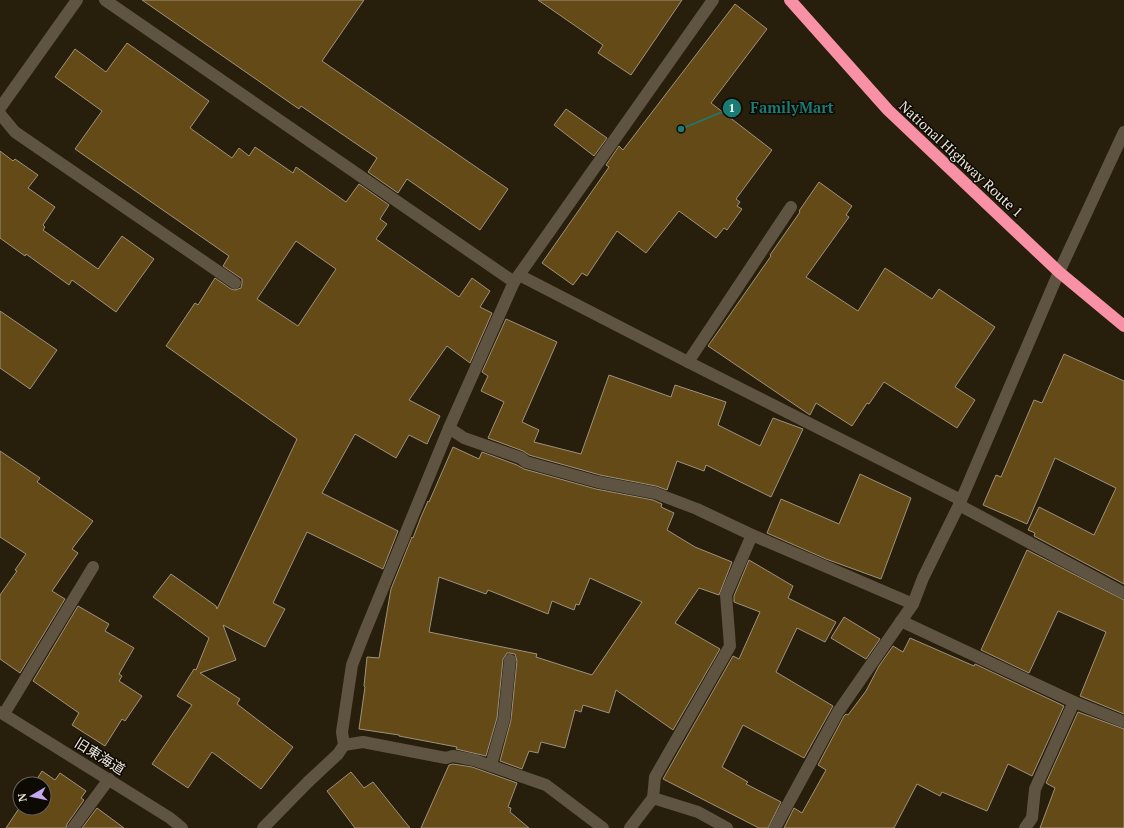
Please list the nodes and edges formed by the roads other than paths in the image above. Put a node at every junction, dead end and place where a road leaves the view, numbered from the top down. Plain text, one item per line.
1 (77, 0) edge
2 (106, 0) edge
3 (713, 0) edge
4 (790, 0) edge
5 (0, 108) edge
6 (0, 114) edge
7 (1124, 132) edge
8 (791, 206) dead end
9 (1059, 272) junction
10 (517, 278) junction
11 (235, 283) dead end
12 (1124, 326) edge
13 (688, 362) junction
14 (449, 428) junction
15 (960, 502) junction
16 (752, 535) junction
17 (93, 567) dead end
18 (1124, 594) edge
19 (913, 604) junction
20 (901, 621) junction
21 (510, 660) dead end
22 (1074, 702) junction
23 (2, 713) edge
24 (1124, 722) edge
25 (344, 745) junction
26 (491, 765) junction
27 (109, 779) junction
28 (653, 798) junction
29 (73, 828) edge
30 (182, 828) edge
31 (262, 828) edge
32 (603, 828) edge
33 (630, 828) edge
34 (727, 828) edge
35 (775, 828) edge
36 (1025, 828) edge

1 - 5 street
2 - 10 street
3 - 10 street
4 - 9 highway, National Highway Route 1
6 - 11 street
7 - 9 street
8 - 13 street
9 - 12 highway, National Highway Route 1
9 - 15 street
10 - 13 street
10 - 14 street
13 - 15 street
14 - 16 street
14 - 25 street
15 - 18 street
15 - 19 street
16 - 19 street
16 - 28 street
17 - 23 street
19 - 20 street
20 - 22 street
20 - 35 street
21 - 26 street
22 - 24 street
22 - 36 street
23 - 27 street, 旧東海道
25 - 26 street
25 - 31 street
26 - 32 street
27 - 29 street
27 - 30 street, 旧東海道
28 - 33 street
28 - 34 street

